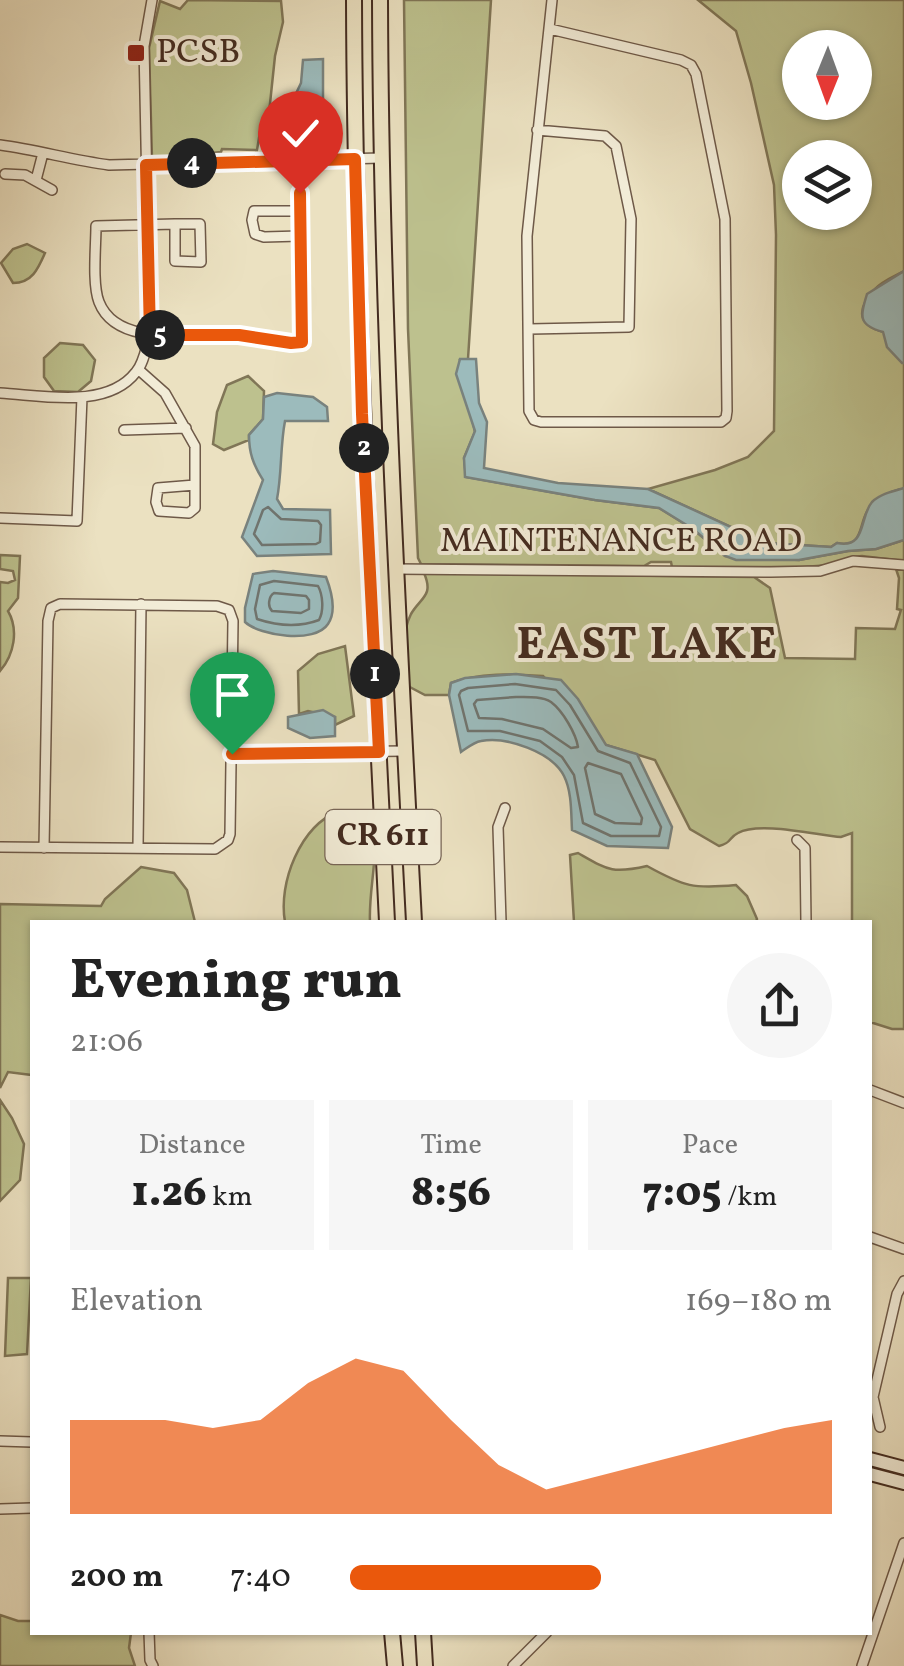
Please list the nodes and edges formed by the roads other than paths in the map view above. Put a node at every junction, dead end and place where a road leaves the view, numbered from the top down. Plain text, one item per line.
1 (152, 0) edge
2 (354, 0) edge
3 (380, 0) edge
4 (552, 0) edge
5 (550, 29) junction
6 (537, 130) junction
7 (0, 145) edge
8 (44, 153) junction
9 (381, 158) junction
10 (355, 159) junction
11 (146, 165) junction
12 (5, 174) dead end
13 (36, 180) junction
14 (52, 190) dead end
15 (300, 193) dead end
16 (300, 211) junction
17 (147, 224) junction
18 (175, 224) junction
19 (300, 236) junction
20 (530, 329) junction
21 (150, 335) junction
22 (139, 370) junction
23 (0, 393) edge
24 (82, 397) junction
25 (186, 428) junction
26 (124, 430) dead end
27 (194, 485) junction
28 (0, 518) edge
29 (904, 566) edge
30 (396, 569) junction
31 (141, 604) junction
32 (405, 751) junction
33 (379, 752) junction
34 (232, 754) junction
35 (505, 808) dead end
36 (797, 840) dead end
37 (0, 847) edge
38 (138, 847) junction
39 (44, 848) junction
40 (387, 920) edge
41 (414, 920) edge
42 (501, 920) edge
43 (806, 920) edge
44 (872, 1091) edge
45 (904, 1103) edge
46 (872, 1237) edge
47 (904, 1249) edge
48 (904, 1282) edge
49 (880, 1427) dead end
50 (0, 1442) edge
51 (30, 1442) edge
52 (872, 1460) edge
53 (904, 1468) edge
54 (872, 1475) edge
55 (904, 1483) edge
56 (30, 1508) edge
57 (0, 1510) edge
58 (904, 1543) edge
59 (901, 1565) edge
60 (875, 1612) edge
61 (150, 1635) edge
62 (392, 1635) edge
63 (423, 1635) edge
64 (544, 1635) edge
65 (869, 1635) edge
66 (152, 1666) edge
67 (395, 1666) edge
68 (424, 1666) edge
69 (513, 1666) edge
70 (862, 1666) edge

1 - 11 street
2 - 10 main road, CR 611
3 - 9 main road, CR 611
4 - 5 street
5 - 6 street
5 - 20 street
6 - 20 street
6 - 20 street
7 - 8 street
8 - 11 street
8 - 13 street
9 - 10 street
9 - 30 main road, CR 611
10 - 11 street
10 - 33 main road, CR 611
11 - 17 street
12 - 13 street
13 - 14 street
15 - 16 street
16 - 19 street
16 - 19 street
17 - 18 street
17 - 21 street
17 - 21 street
18 - 18 street
19 - 21 street
21 - 22 street
22 - 24 street
22 - 25 street
23 - 24 street
24 - 28 street
25 - 26 street
25 - 27 street
27 - 27 street
29 - 30 street, MAINTENANCE ROAD
30 - 32 main road, CR 611
31 - 34 street
31 - 38 street
31 - 39 street
32 - 33 street
32 - 41 main road, CR 611
33 - 34 street
33 - 40 main road, CR 611
34 - 38 street
35 - 42 street
36 - 43 street
37 - 39 street
38 - 39 street
44 - 45 street
46 - 47 street
48 - 49 street
50 - 51 street
52 - 53 street
54 - 55 street
56 - 57 street
58 - 59 street
59 - 60 street
61 - 66 street
62 - 67 main road
63 - 68 main road
64 - 69 street
65 - 70 street

